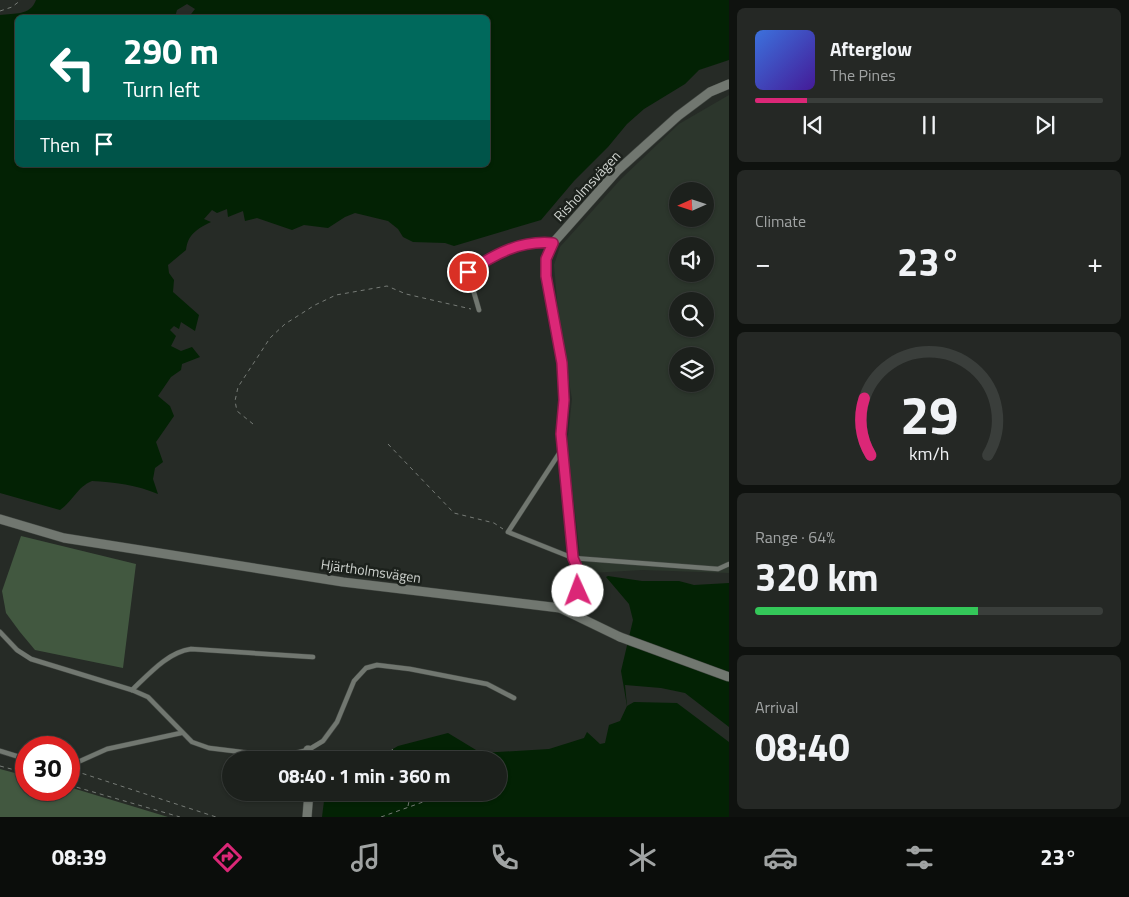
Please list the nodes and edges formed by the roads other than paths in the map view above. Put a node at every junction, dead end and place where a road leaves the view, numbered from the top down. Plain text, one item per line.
1 (729, 84) edge
2 (553, 243) junction
3 (479, 310) road end
4 (563, 448) junction
5 (0, 519) edge
6 (573, 558) junction
7 (729, 564) edge
8 (560, 608) junction
9 (0, 632) edge
10 (313, 657) dead end
11 (729, 677) edge
12 (132, 690) junction
13 (514, 698) dead end
14 (182, 733) junction
15 (308, 750) joint
16 (0, 751) edge
17 (15, 756) edge
18 (80, 762) edge
19 (308, 801) edge
20 (307, 817) edge

1 - 2 street, Risholmsvägen
2 - 3 lane
2 - 4 street, Risholmsvägen
4 - 6 street, Risholmsvägen
4 - 6 lane
5 - 8 street, Hjärtholmsvägen
6 - 7 lane
6 - 8 street, Risholmsvägen
8 - 11 street, Hjärtholmsvägen, bridge
9 - 12 lane
10 - 12 lane
12 - 14 lane
13 - 15 lane
14 - 15 lane
14 - 18 lane
16 - 17 lane
19 - 20 street

